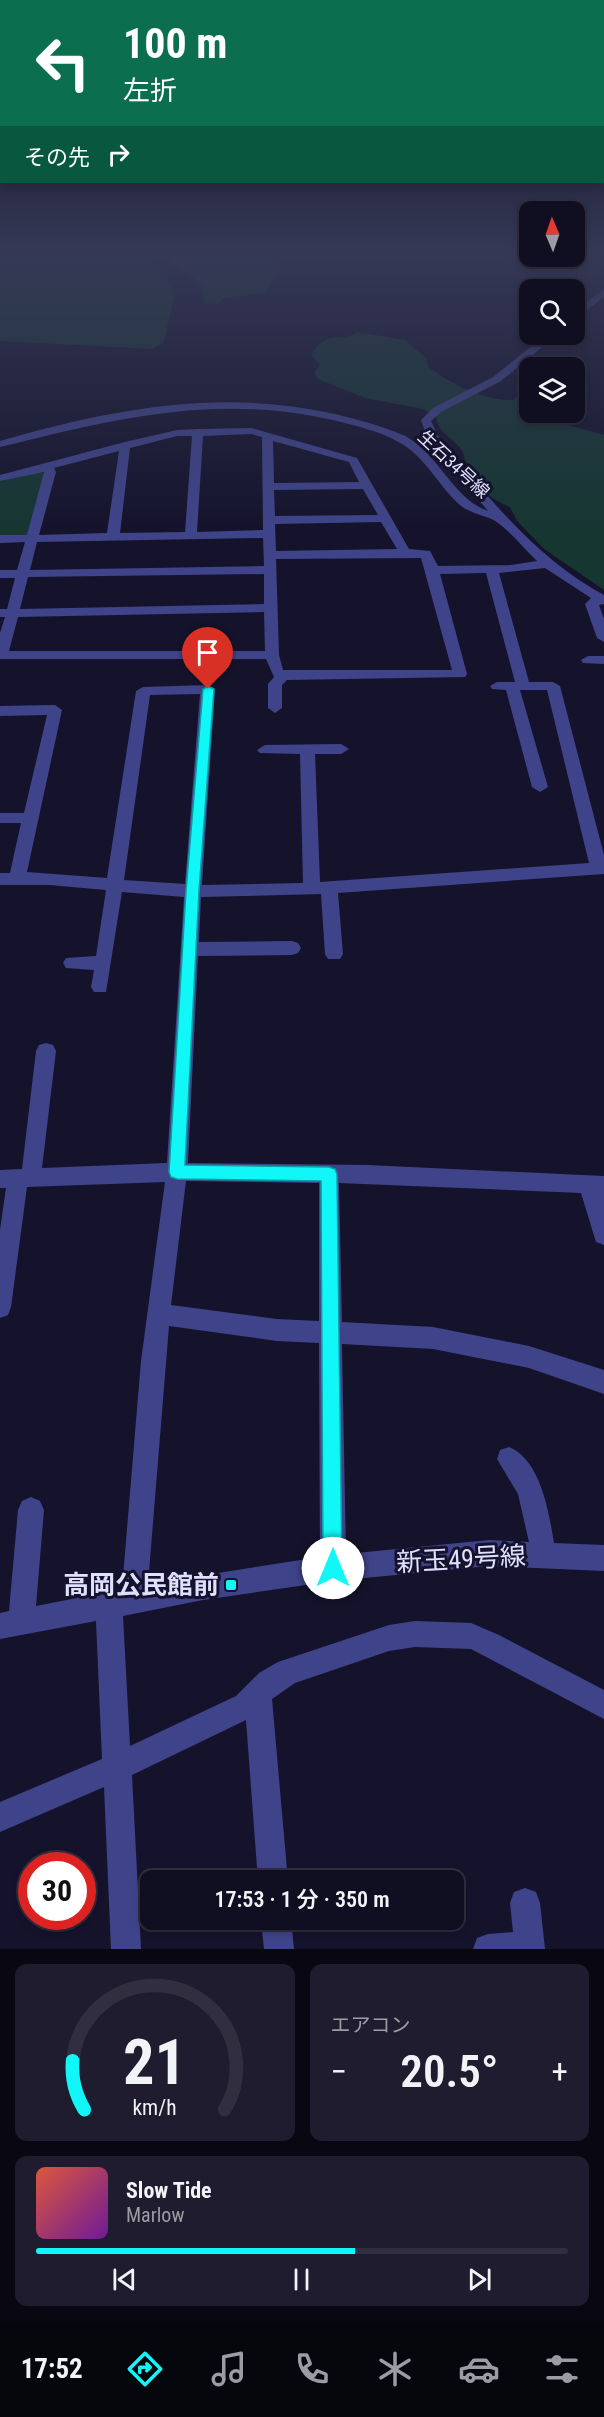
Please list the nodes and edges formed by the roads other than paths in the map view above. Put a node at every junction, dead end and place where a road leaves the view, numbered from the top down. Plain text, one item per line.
1 (539, 346) edge
2 (198, 432) junction
3 (267, 435) junction
4 (0, 444) edge
5 (125, 445) junction
6 (48, 465) junction
7 (0, 478) edge
8 (368, 485) junction
9 (269, 487) junction
10 (386, 518) junction
11 (498, 518) junction
12 (270, 520) junction
13 (271, 534) junction
14 (190, 536) junction
15 (113, 537) junction
16 (32, 538) junction
17 (0, 539) edge
18 (405, 553) junction
19 (271, 555) junction
20 (550, 563) junction
21 (271, 570) junction
22 (433, 570) junction
23 (492, 570) junction
24 (23, 573) junction
25 (0, 574) edge
26 (602, 598) edge
27 (272, 608) junction
28 (6, 613) edge
29 (604, 638) edge
30 (1, 655) edge
31 (272, 655) junction
32 (588, 660) dead end
33 (604, 660) edge
34 (283, 676) junction
35 (510, 686) junction
36 (275, 708) dead end
37 (0, 711) edge
38 (340, 749) dead end
39 (265, 750) dead end
40 (307, 750) junction
41 (540, 787) dead end
42 (0, 818) edge
43 (30, 818) junction
44 (602, 868) edge
45 (8, 879) edge
46 (114, 884) junction
47 (320, 887) junction
48 (193, 891) junction
49 (292, 948) dead end
50 (189, 950) junction
51 (334, 954) dead end
52 (72, 963) dead end
53 (103, 963) junction
54 (100, 987) dead end
55 (46, 1051) dead end
56 (177, 1172) junction
57 (329, 1174) junction
58 (16, 1178) edge
59 (597, 1185) edge
60 (604, 1235) edge
61 (0, 1307) edge
62 (159, 1314) junction
63 (330, 1330) junction
64 (604, 1382) edge
65 (509, 1459) dead end
66 (32, 1510) dead end
67 (603, 1553) edge
68 (544, 1555) junction
69 (333, 1568) junction
70 (122, 1604) junction
71 (10, 1624) edge
72 (258, 1694) junction
73 (604, 1705) edge
74 (117, 1767) junction
75 (0, 1817) edge
76 (272, 1870) edge
77 (525, 1903) dead end
78 (530, 1948) edge
79 (126, 1949) edge
80 (488, 1949) edge

1 - 11 street
2 - 3 street
2 - 5 street
2 - 14 street
3 - 8 street
3 - 9 street
4 - 11 street, 生石34号線
5 - 6 street
5 - 15 street
6 - 7 street
6 - 16 street
8 - 9 street
8 - 10 street
9 - 12 street
10 - 12 street
10 - 18 street
11 - 20 street
12 - 13 street
13 - 14 street
13 - 19 street
14 - 15 street
15 - 16 street
16 - 17 street
16 - 24 street
18 - 19 street
18 - 22 street
19 - 21 street
20 - 23 street
20 - 26 street
21 - 24 street
21 - 27 street
22 - 23 street
22 - 34 street
23 - 35 street
24 - 25 street
24 - 28 street
26 - 29 street
27 - 28 street
27 - 31 street
28 - 30 street
30 - 31 street
31 - 34 street
32 - 33 street
34 - 36 street
35 - 41 street
35 - 44 street
37 - 43 street
38 - 40 street
39 - 40 street
40 - 47 street
42 - 43 street
43 - 45 street
44 - 47 street
45 - 46 street
46 - 48 street
46 - 48 street
46 - 53 street
47 - 48 street
47 - 51 street
48 - 50 street
49 - 50 street
50 - 56 street
52 - 53 street
53 - 54 street
55 - 58 street
56 - 57 street
56 - 58 street
56 - 62 street
57 - 59 street
57 - 63 street
58 - 61 street
59 - 60 street
62 - 63 street
62 - 70 street
63 - 64 street
63 - 69 street
65 - 68 street
66 - 71 street
67 - 68 street, 新玉49号線
68 - 69 street, 新玉49号線
69 - 70 street, 新玉49号線
70 - 71 street, 新玉49号線
70 - 74 street
72 - 73 street
72 - 74 street
72 - 76 street
74 - 75 street
74 - 79 street
77 - 78 street
78 - 80 street

